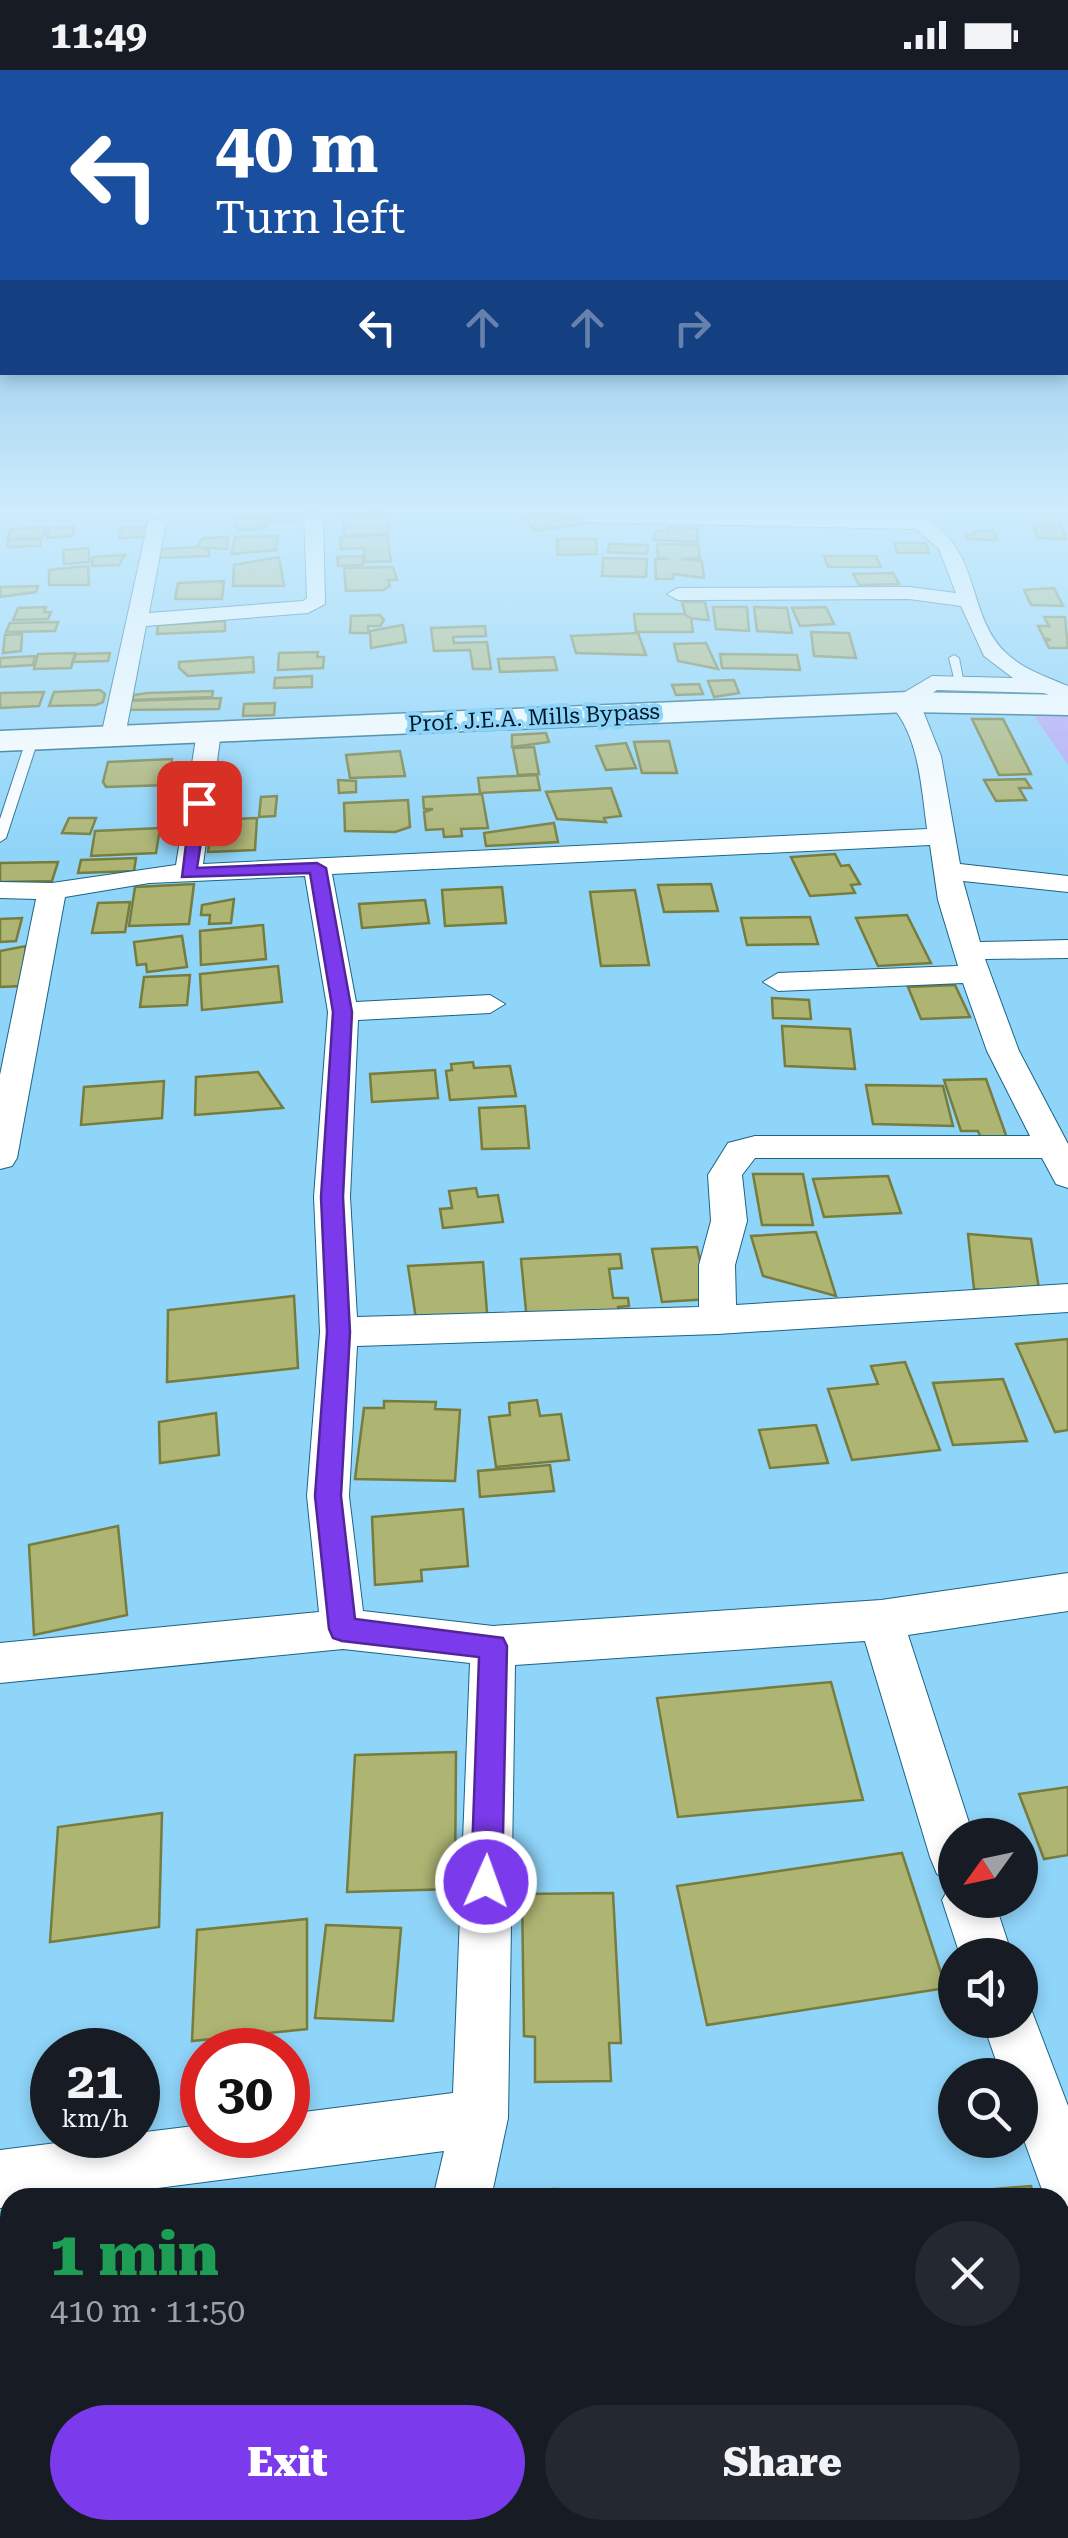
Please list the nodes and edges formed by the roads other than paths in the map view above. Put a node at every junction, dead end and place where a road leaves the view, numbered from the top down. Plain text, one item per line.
1 (134, 627) edge
2 (981, 627) edge
3 (954, 658) dead end
4 (960, 682) junction
5 (1062, 695) edge
6 (904, 702) junction
7 (210, 732) junction
8 (113, 736) junction
9 (16, 740) edge
10 (942, 836) junction
11 (0, 838) edge
12 (317, 868) junction
13 (948, 872) junction
14 (188, 874) junction
15 (1068, 884) edge
16 (0, 890) edge
17 (52, 890) junction
18 (1068, 948) edge
19 (971, 963) junction
20 (778, 982) dead end
21 (490, 1004) dead end
22 (343, 1012) junction
23 (1057, 1141) edge
24 (0, 1158) edge
25 (1068, 1298) edge
26 (718, 1320) junction
27 (339, 1332) junction
28 (1068, 1592) edge
29 (881, 1620) junction
30 (342, 1629) junction
31 (494, 1646) junction
32 (0, 1662) edge
33 (943, 1818) edge
34 (1015, 2038) edge
35 (480, 2118) junction
36 (0, 2179) edge
37 (1068, 2184) edge
38 (464, 2188) edge

1 - 8 street
2 - 5 street
3 - 4 lane
4 - 5 street
4 - 6 street
5 - 6 street, Prof. J.E.A. Mills Bypass
6 - 7 street, Prof. J.E.A. Mills Bypass
6 - 10 street
7 - 8 street, Prof. J.E.A. Mills Bypass
7 - 14 street
8 - 9 street, Prof. J.E.A. Mills Bypass
9 - 11 lane
10 - 12 street
10 - 13 street
12 - 14 street
12 - 22 street
13 - 15 street
13 - 19 street
14 - 17 street
16 - 17 street
17 - 24 street
18 - 19 street
19 - 20 street
19 - 23 street
21 - 22 street
22 - 27 street
23 - 26 street
25 - 26 street
26 - 27 street
27 - 30 street
28 - 29 street
29 - 31 street
29 - 33 street
30 - 31 street
30 - 32 street
31 - 35 street
34 - 37 street
35 - 36 street
35 - 38 street

